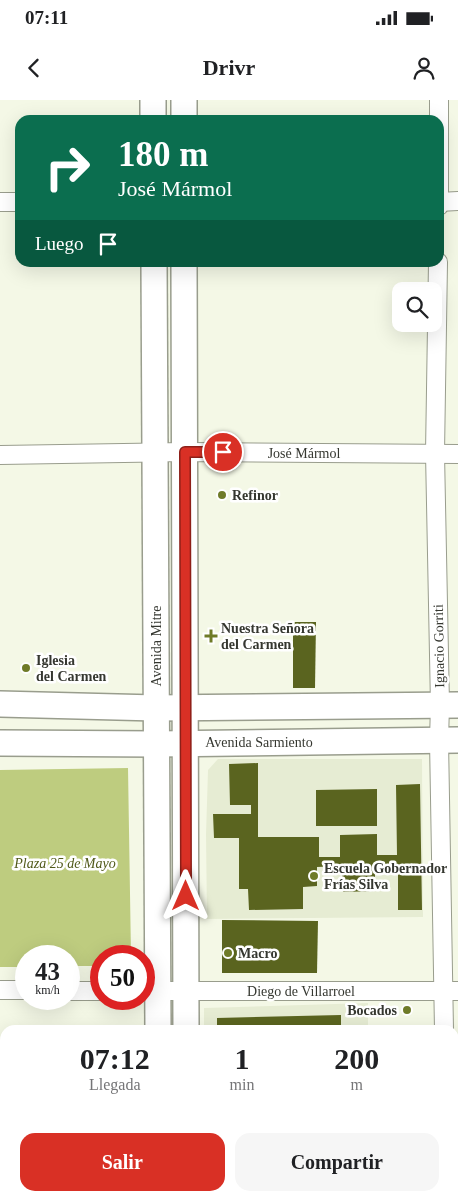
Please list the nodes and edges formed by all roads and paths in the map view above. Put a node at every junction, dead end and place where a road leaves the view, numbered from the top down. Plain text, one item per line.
1 (153, 100) edge
2 (184, 100) edge
3 (439, 100) edge
4 (153, 115) edge
5 (184, 115) edge
6 (439, 115) edge
7 (0, 202) edge
8 (15, 202) edge
9 (444, 202) edge
10 (458, 202) edge
11 (154, 267) edge
12 (184, 267) edge
13 (438, 267) edge
14 (185, 452) junction
15 (154, 453) junction
16 (435, 454) junction
17 (458, 454) edge
18 (0, 455) edge
19 (0, 704) edge
20 (449, 705) edge
21 (185, 707) junction
22 (156, 708) junction
23 (449, 740) edge
24 (186, 742) junction
25 (0, 743) edge
26 (156, 744) junction
27 (152, 945) edge
28 (0, 990) edge
29 (15, 990) edge
30 (155, 991) edge
31 (186, 991) junction
32 (451, 991) edge
33 (154, 1010) edge
34 (157, 1025) edge
35 (186, 1025) edge
36 (445, 1025) edge

1 - 4 main road
2 - 5 main road
3 - 6 street
7 - 8 street
9 - 10 street
11 - 15 main road, Avenida Mitre
12 - 14 main road
13 - 16 street, Ignacio Gorriti
14 - 15 street, José Mármol
14 - 16 street, José Mármol
14 - 21 main road
15 - 18 street, José Mármol
15 - 22 main road, Avenida Mitre
16 - 17 street, José Mármol
16 - 20 street, Ignacio Gorriti
19 - 22 main road
20 - 21 main road
20 - 23 street, Ignacio Gorriti
21 - 22 main road
21 - 24 main road
22 - 26 main road, Avenida Mitre
23 - 24 main road, Avenida Sarmiento
23 - 32 street, Ignacio Gorriti
24 - 26 main road, Avenida Sarmiento
24 - 31 main road
25 - 26 main road, Avenida Sarmiento
26 - 27 main road, Avenida Mitre
28 - 29 street
30 - 31 street, Diego de Villarroel
31 - 32 street, Diego de Villarroel
31 - 35 main road
32 - 36 street, Ignacio Gorriti
33 - 34 main road, Avenida Mitre

